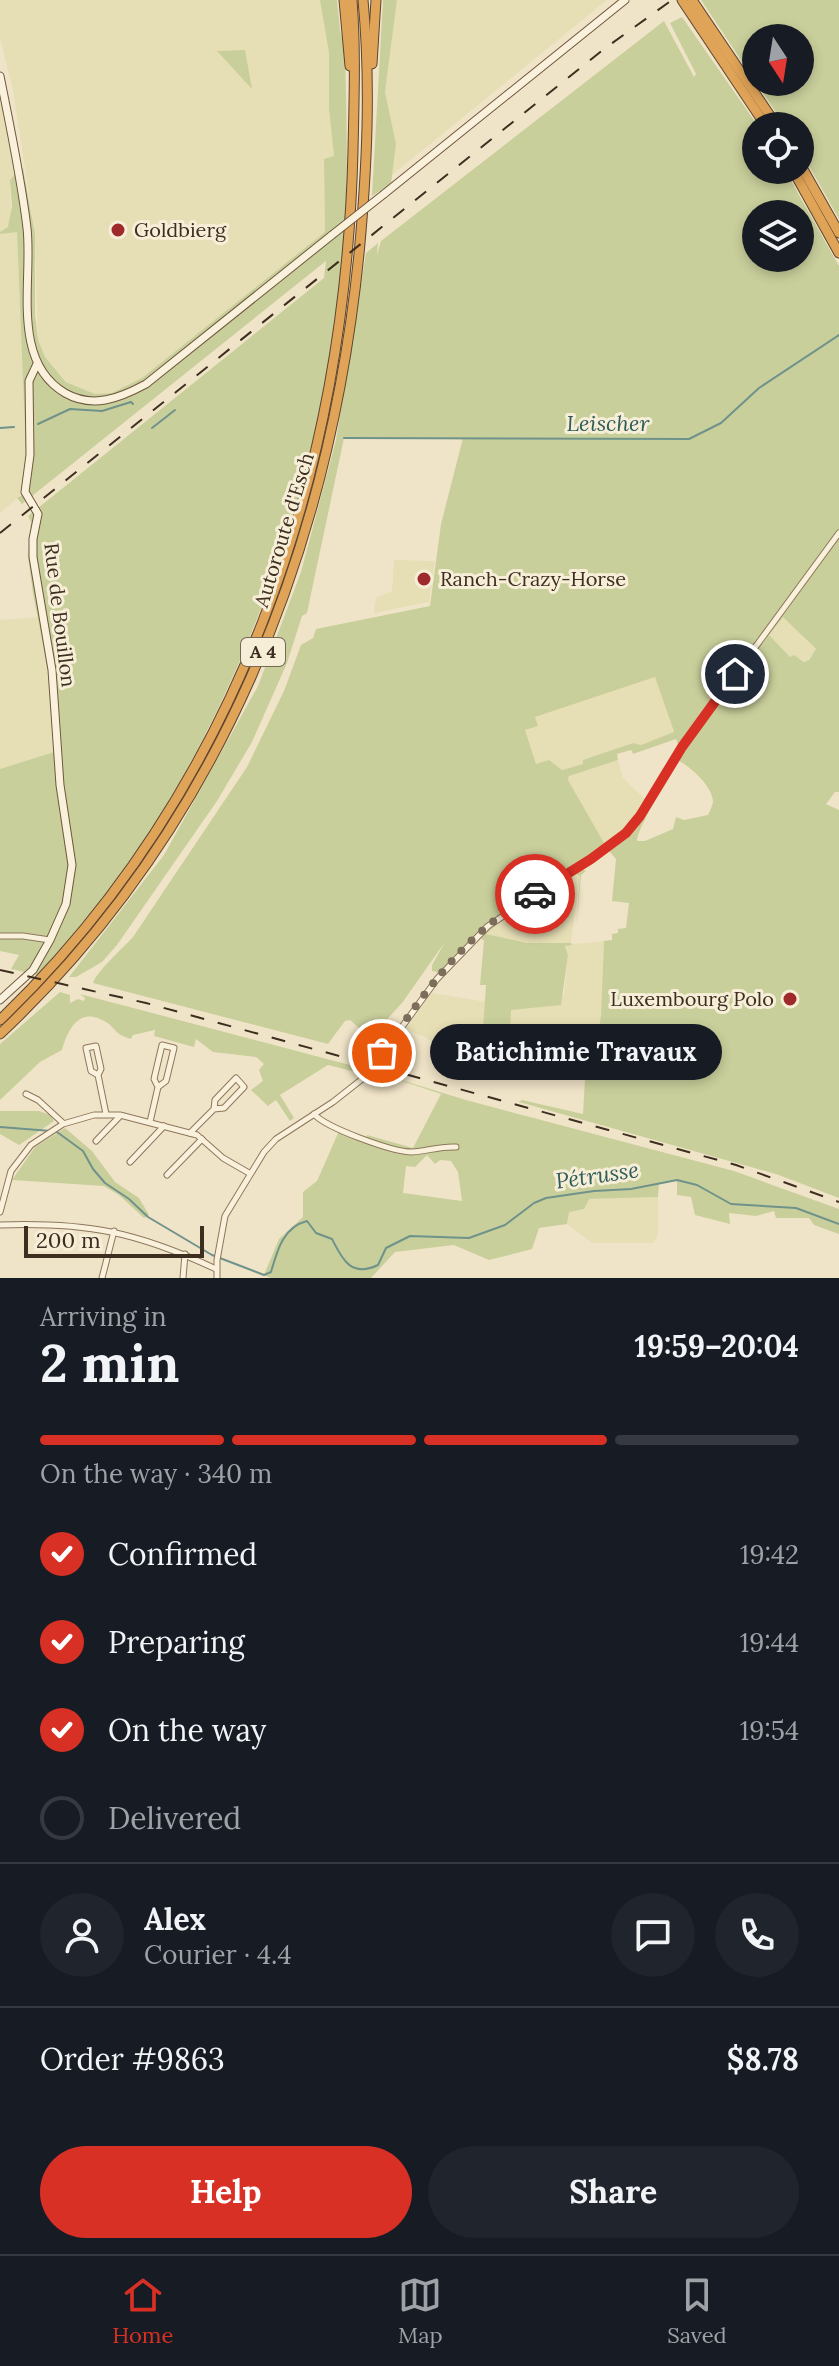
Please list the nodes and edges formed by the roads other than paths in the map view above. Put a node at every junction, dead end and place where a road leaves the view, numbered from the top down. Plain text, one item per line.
1 (344, 0) edge
2 (352, 0) edge
3 (363, 0) edge
4 (374, 0) edge
5 (625, 0) edge
6 (682, 0) edge
7 (692, 0) edge
8 (0, 76) edge
9 (354, 89) junction
10 (369, 99) junction
11 (757, 112) edge
12 (768, 112) edge
13 (801, 184) edge
14 (811, 184) edge
15 (839, 233) edge
16 (839, 253) edge
17 (37, 364) junction
18 (839, 533) edge
19 (0, 936) edge
20 (50, 940) junction
21 (0, 1000) edge
22 (0, 1020) edge
23 (0, 1034) edge
24 (98, 1075) junction
25 (158, 1087) junction
26 (26, 1094) dead end
27 (214, 1109) junction
28 (106, 1114) junction
29 (314, 1114) junction
30 (120, 1115) junction
31 (150, 1122) junction
32 (63, 1124) junction
33 (164, 1126) junction
34 (190, 1133) junction
35 (202, 1139) junction
36 (96, 1141) dead end
37 (456, 1147) dead end
38 (130, 1162) dead end
39 (249, 1173) junction
40 (167, 1175) dead end
41 (0, 1212) edge
42 (0, 1225) edge
43 (114, 1231) junction
44 (185, 1254) junction
45 (216, 1269) junction
46 (102, 1278) edge
47 (183, 1278) edge
48 (217, 1278) edge

1 - 9 highway, A 4
2 - 9 highway, Autoroute d'Esch / A 4
3 - 10 highway, Autoroute d'Esch / A 4
4 - 10 highway
5 - 17 main road, bridge
6 - 11 highway
7 - 12 highway
8 - 17 main road, Rue de Bouillon
9 - 22 highway, Autoroute d'Esch / A 4
10 - 23 highway, Autoroute d'Esch / A 4
13 - 16 highway
14 - 15 highway
17 - 20 main road, Rue de Bouillon
18 - 29 street
19 - 20 street
20 - 21 main road, Rue de Bouillon
24 - 24 street
24 - 28 street
25 - 25 street
25 - 31 street
26 - 32 street
27 - 27 street
27 - 34 street
28 - 30 street
28 - 32 street
29 - 37 street
29 - 39 street
30 - 31 street
30 - 36 street
31 - 33 street
32 - 41 street
33 - 34 street
33 - 38 street
34 - 35 street
35 - 39 street
35 - 40 street
39 - 45 street
42 - 43 street
43 - 44 street
43 - 46 street
44 - 45 street
44 - 47 street
45 - 48 street

